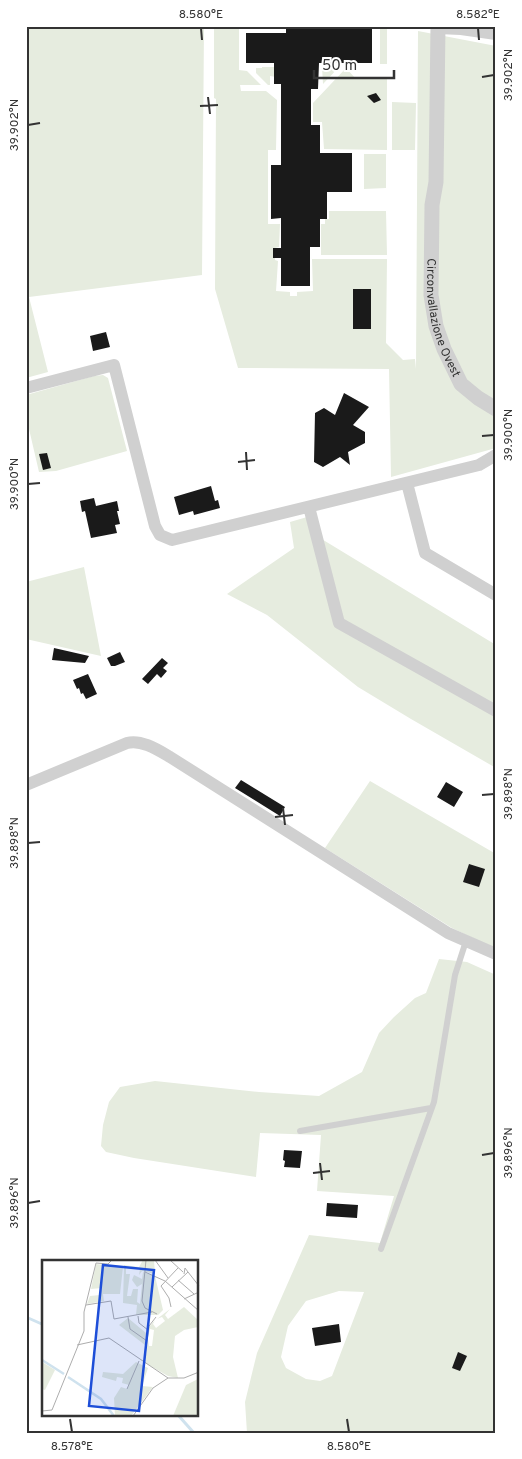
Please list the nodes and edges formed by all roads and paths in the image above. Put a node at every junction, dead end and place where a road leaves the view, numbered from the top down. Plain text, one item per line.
1 (435, 27) edge
2 (496, 34) edge
3 (26, 388) edge
4 (496, 409) edge
5 (496, 455) edge
6 (407, 483) junction
7 (309, 507) junction
8 (496, 595) edge
9 (496, 711) edge
10 (26, 785) edge
11 (466, 941) junction
12 (496, 954) edge
13 (431, 1108) junction
14 (300, 1131) dead end
15 (381, 1249) dead end

1 - 2 street
1 - 4 street, Circonvallazione Ovest
3 - 7 street
5 - 6 street
6 - 7 street
6 - 8 street
7 - 9 street
10 - 11 street
11 - 12 street
11 - 13 lane
13 - 14 lane
13 - 15 lane

